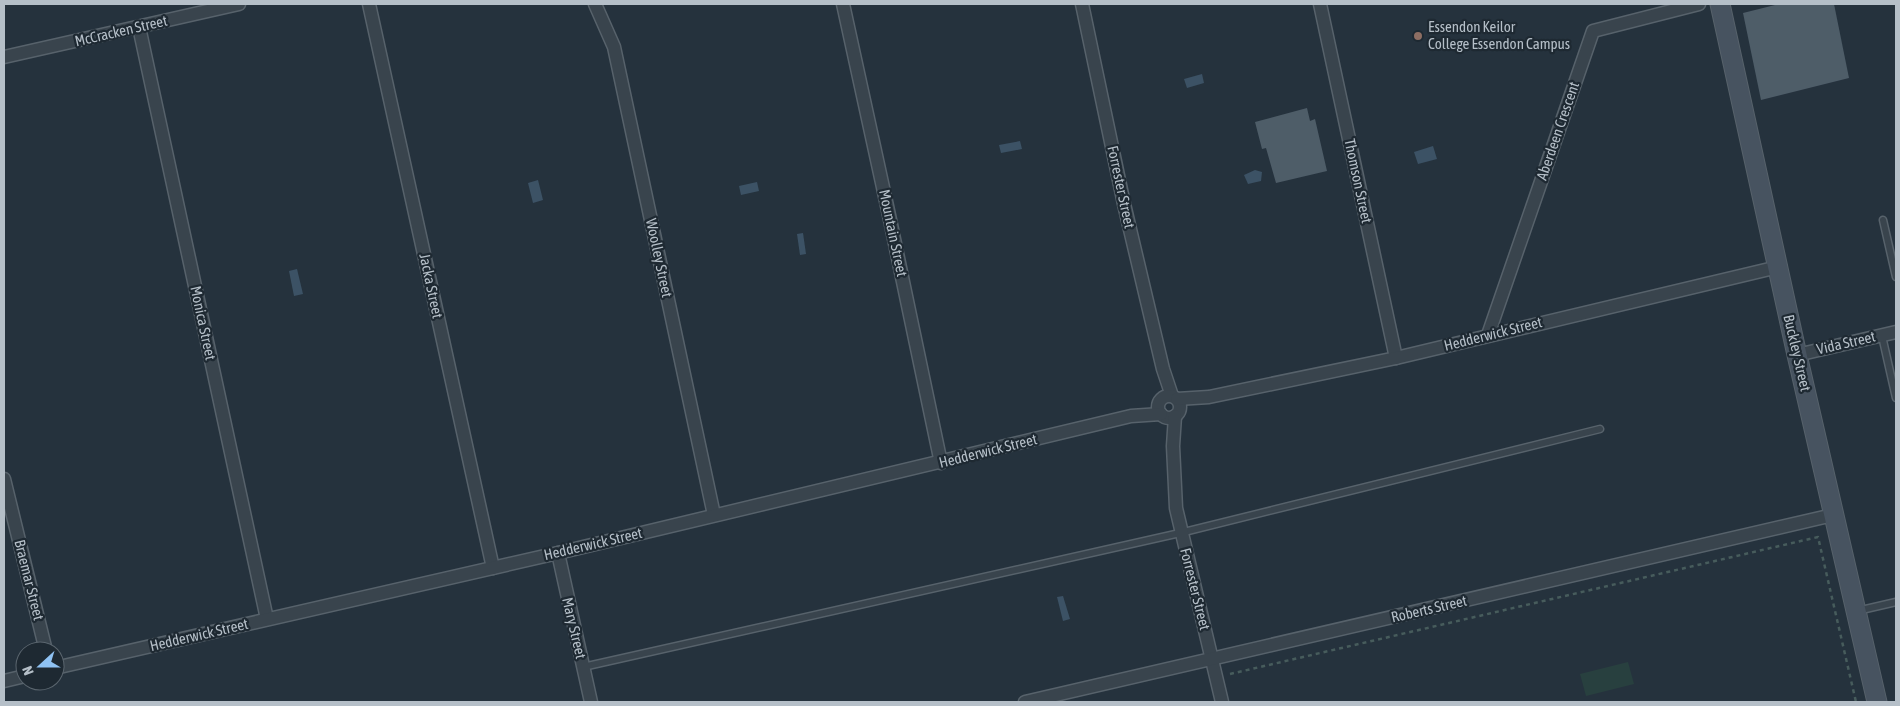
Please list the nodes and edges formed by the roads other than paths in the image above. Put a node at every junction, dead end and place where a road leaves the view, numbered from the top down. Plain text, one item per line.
1 (239, 4) edge
2 (369, 4) edge
3 (595, 4) edge
4 (843, 4) edge
5 (1082, 4) edge
6 (1320, 4) edge
7 (1699, 4) edge
8 (1724, 5) edge
9 (139, 27) junction
10 (4, 58) edge
11 (1883, 220) dead end
12 (1778, 267) junction
13 (1896, 278) edge
14 (1896, 332) edge
15 (1488, 335) junction
16 (1882, 336) junction
17 (1797, 354) junction
18 (1396, 358) junction
19 (1896, 398) edge
20 (1169, 407) junction
21 (1600, 429) dead end
22 (941, 463) junction
23 (4, 479) edge
24 (714, 515) junction
25 (1833, 515) junction
26 (1180, 533) junction
27 (558, 553) junction
28 (493, 568) junction
29 (1896, 602) edge
30 (1856, 611) junction
31 (267, 619) junction
32 (44, 641) edge
33 (1212, 659) junction
34 (65, 666) edge
35 (583, 667) junction
36 (591, 702) edge
37 (1025, 702) edge
38 (1222, 702) edge
39 (1877, 702) edge

1 - 9 street, McCracken Street
2 - 28 street, Jacka Street
3 - 24 street, Woolley Street
4 - 22 street, Mountain Street
5 - 20 street, Forrester Street
6 - 18 street, Thomson Street
7 - 15 street, Aberdeen Crescent
8 - 12 main road, Buckley Street
9 - 10 street, McCracken Street
9 - 31 street, Monica Street
11 - 13 lane
12 - 15 street, Hedderwick Street
12 - 17 main road, Buckley Street
14 - 16 street, Vida Street
15 - 18 street, Hedderwick Street
16 - 17 street, Vida Street
16 - 19 lane
17 - 25 main road, Buckley Street
18 - 20 street, Hedderwick Street
20 - 22 street, Hedderwick Street
20 - 26 street, Forrester Street
21 - 26 lane
22 - 24 street, Hedderwick Street
23 - 32 street, Braemar Street
24 - 27 street, Hedderwick Street
25 - 30 main road, Buckley Street
25 - 33 street, Roberts Street
26 - 33 street, Forrester Street
26 - 35 lane
27 - 28 street, Hedderwick Street
27 - 35 street, Mary Street
28 - 31 street, Hedderwick Street
29 - 30 lane
30 - 39 main road, Buckley Street
31 - 34 street, Hedderwick Street
33 - 37 street, Roberts Street
33 - 38 street, Forrester Street
35 - 36 street, Mary Street

